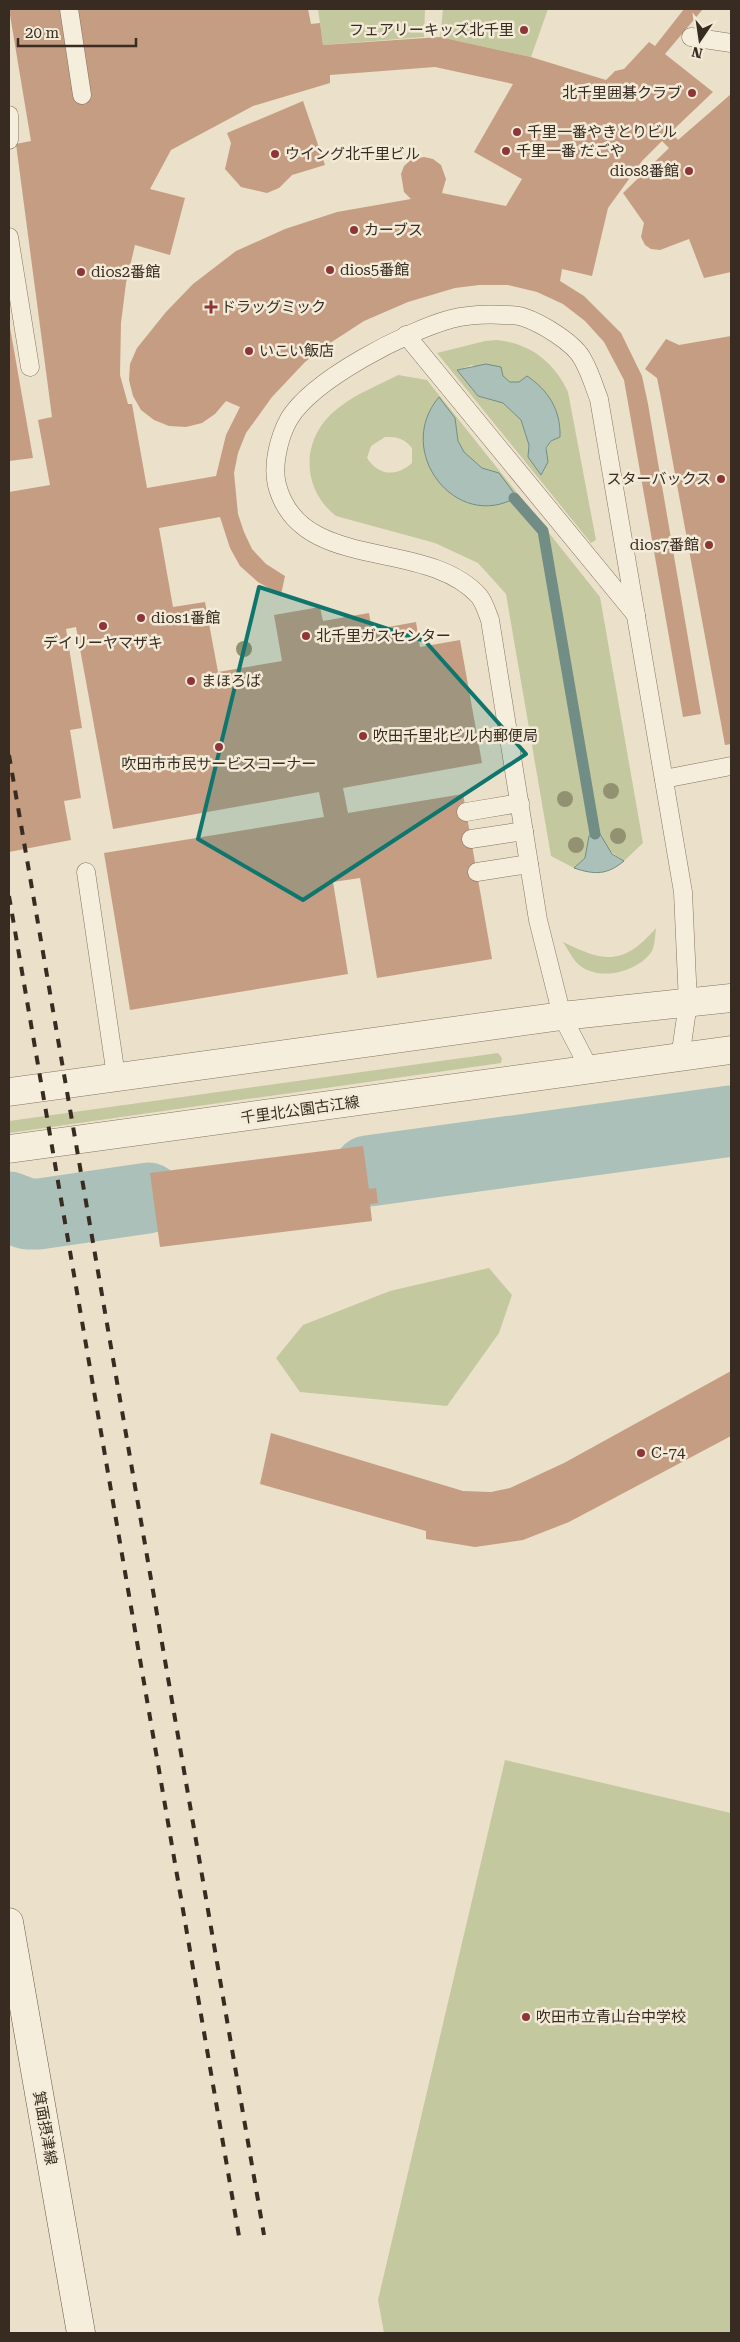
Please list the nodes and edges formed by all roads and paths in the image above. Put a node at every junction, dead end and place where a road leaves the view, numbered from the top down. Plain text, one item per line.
1 (69, 9) edge
2 (691, 37) dead end
3 (731, 43) edge
4 (82, 94) dead end
5 (9, 115) edge
6 (9, 140) edge
7 (9, 237) edge
8 (406, 336) junction
9 (30, 367) dead end
10 (637, 617) junction
11 (731, 766) edge
12 (664, 779) junction
13 (520, 803) junction
14 (466, 812) dead end
15 (524, 831) junction
16 (471, 839) dead end
17 (529, 864) junction
18 (86, 872) dead end
19 (477, 872) dead end
20 (731, 998) edge
21 (688, 1003) junction
22 (562, 1016) junction
23 (731, 1050) edge
24 (680, 1058) junction
25 (590, 1070) junction
26 (116, 1076) junction
27 (9, 1092) edge
28 (9, 1149) edge
29 (9, 1922) edge
30 (81, 2333) edge

1 - 4 lane
2 - 3 lane
5 - 6 lane
7 - 9 lane
8 - 10 lane
8 - 10 lane
8 - 13 lane
10 - 12 lane
11 - 12 lane
12 - 21 lane
13 - 14 lane
13 - 15 lane
15 - 16 lane
15 - 17 lane
17 - 19 lane
17 - 22 lane
18 - 26 lane
20 - 21 street
21 - 22 street
21 - 24 lane
22 - 25 lane
22 - 26 street
23 - 24 street
24 - 25 street, 千里北公園古江線
25 - 28 street, 千里北公園古江線
26 - 27 street
29 - 30 street, 箕面摂津線

